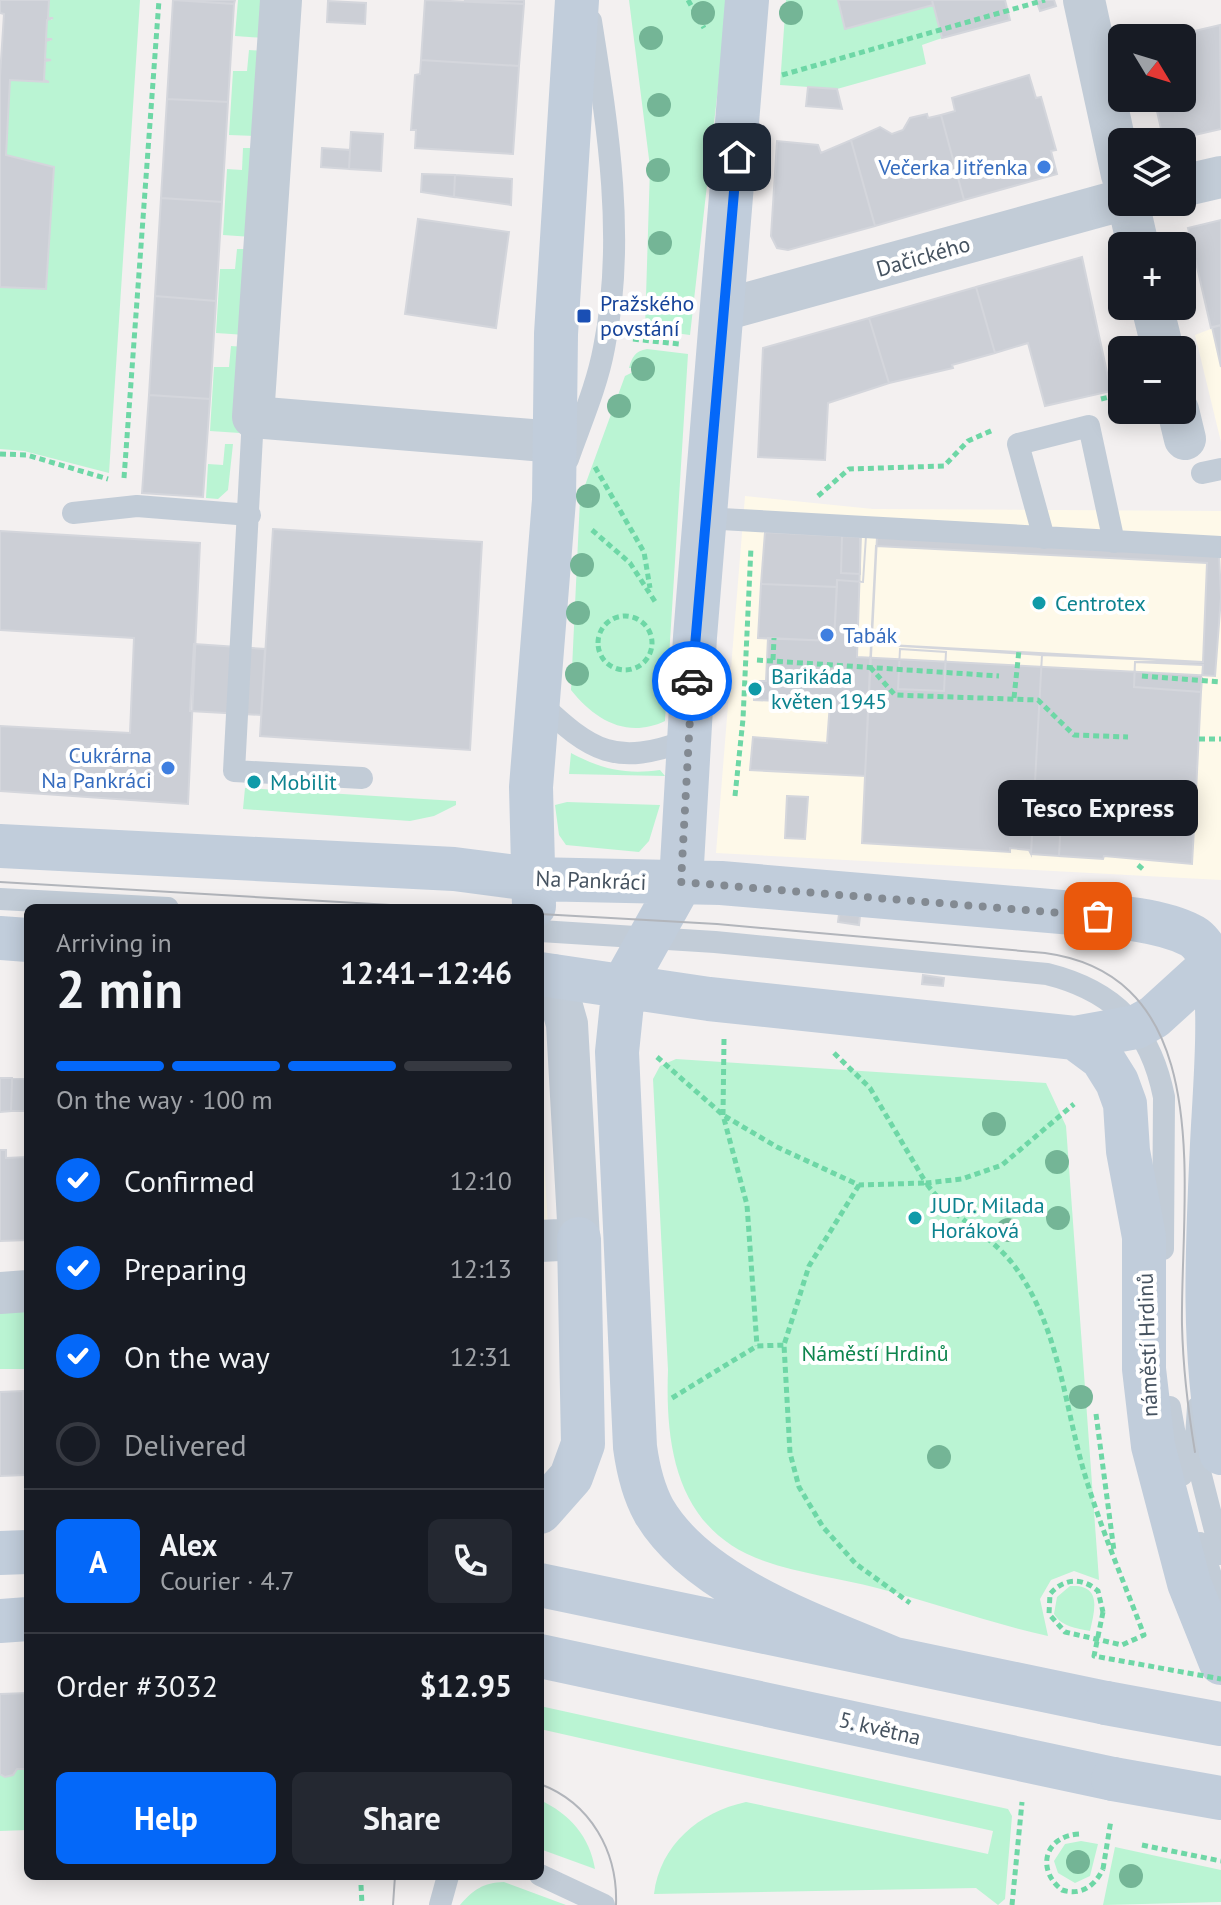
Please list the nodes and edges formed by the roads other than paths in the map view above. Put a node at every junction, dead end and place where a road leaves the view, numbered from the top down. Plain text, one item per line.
1 (281, 0) edge
2 (577, 0) edge
3 (588, 0) edge
4 (747, 0) edge
5 (1084, 0) edge
6 (1112, 128) edge
7 (1221, 177) edge
8 (1196, 183) edge
9 (1108, 204) edge
10 (723, 310) junction
11 (253, 417) junction
12 (572, 449) junction
13 (73, 513) dead end
14 (570, 513) junction
15 (250, 515) junction
16 (704, 518) junction
17 (1044, 538) junction
18 (1114, 542) junction
19 (1221, 547) edge
20 (538, 701) junction
21 (688, 740) junction
22 (362, 778) dead end
23 (0, 846) edge
24 (681, 882) junction
25 (533, 893) edge
26 (0, 899) edge
27 (93, 904) edge
28 (544, 932) edge
29 (648, 937) junction
30 (0, 938) edge
31 (24, 940) edge
32 (1219, 961) edge
33 (546, 975) edge
34 (624, 984) junction
35 (1142, 1037) junction
36 (1075, 1038) junction
37 (1125, 1104) junction
38 (559, 1240) edge
39 (24, 1291) edge
40 (0, 1293) edge
41 (1205, 1326) junction
42 (1221, 1453) edge
43 (544, 1507) edge
44 (1171, 1527) junction
45 (24, 1552) edge
46 (0, 1553) edge
47 (1221, 1554) edge
48 (1211, 1579) junction
49 (544, 1586) edge
50 (1221, 1605) edge
51 (24, 1619) edge
52 (0, 1621) edge
53 (544, 1657) edge
54 (892, 1658) junction
55 (1221, 1663) edge
56 (1221, 1724) edge
57 (1221, 1798) edge
58 (544, 1877) edge
59 (447, 1880) edge
60 (440, 1905) edge
61 (604, 1905) edge

1 - 11 street
2 - 12 street
3 - 14 lane
4 - 10 street
5 - 6 street
7 - 8 street
9 - 10 street, Dačického
10 - 16 street
11 - 12 street
11 - 15 lane
12 - 14 street
13 - 15 lane
14 - 20 street
15 - 22 lane
16 - 17 lane
16 - 21 street
17 - 18 lane
17 - 18 lane
18 - 19 lane
20 - 21 lane
20 - 25 street
21 - 24 street
23 - 25 street, Na Pankráci
24 - 25 street, Na Pankráci
24 - 29 street
24 - 32 street, Na Pankráci
26 - 27 lane
28 - 29 lane
29 - 34 street
29 - 35 lane
30 - 31 street
32 - 35 street
32 - 41 street
33 - 34 street
33 - 38 street
34 - 36 street
34 - 54 street
35 - 36 street
35 - 37 street
35 - 48 lane
36 - 37 street, náměstí Hrdinů
37 - 44 street, náměstí Hrdinů
38 - 43 street
39 - 40 street
41 - 42 street
41 - 47 lane
44 - 48 lane
44 - 55 street, náměstí Hrdinů
45 - 46 street
48 - 50 lane
49 - 54 street
51 - 52 street
53 - 57 street, 5. května, bridge
54 - 56 street, bridge
58 - 61 lane
59 - 60 lane

